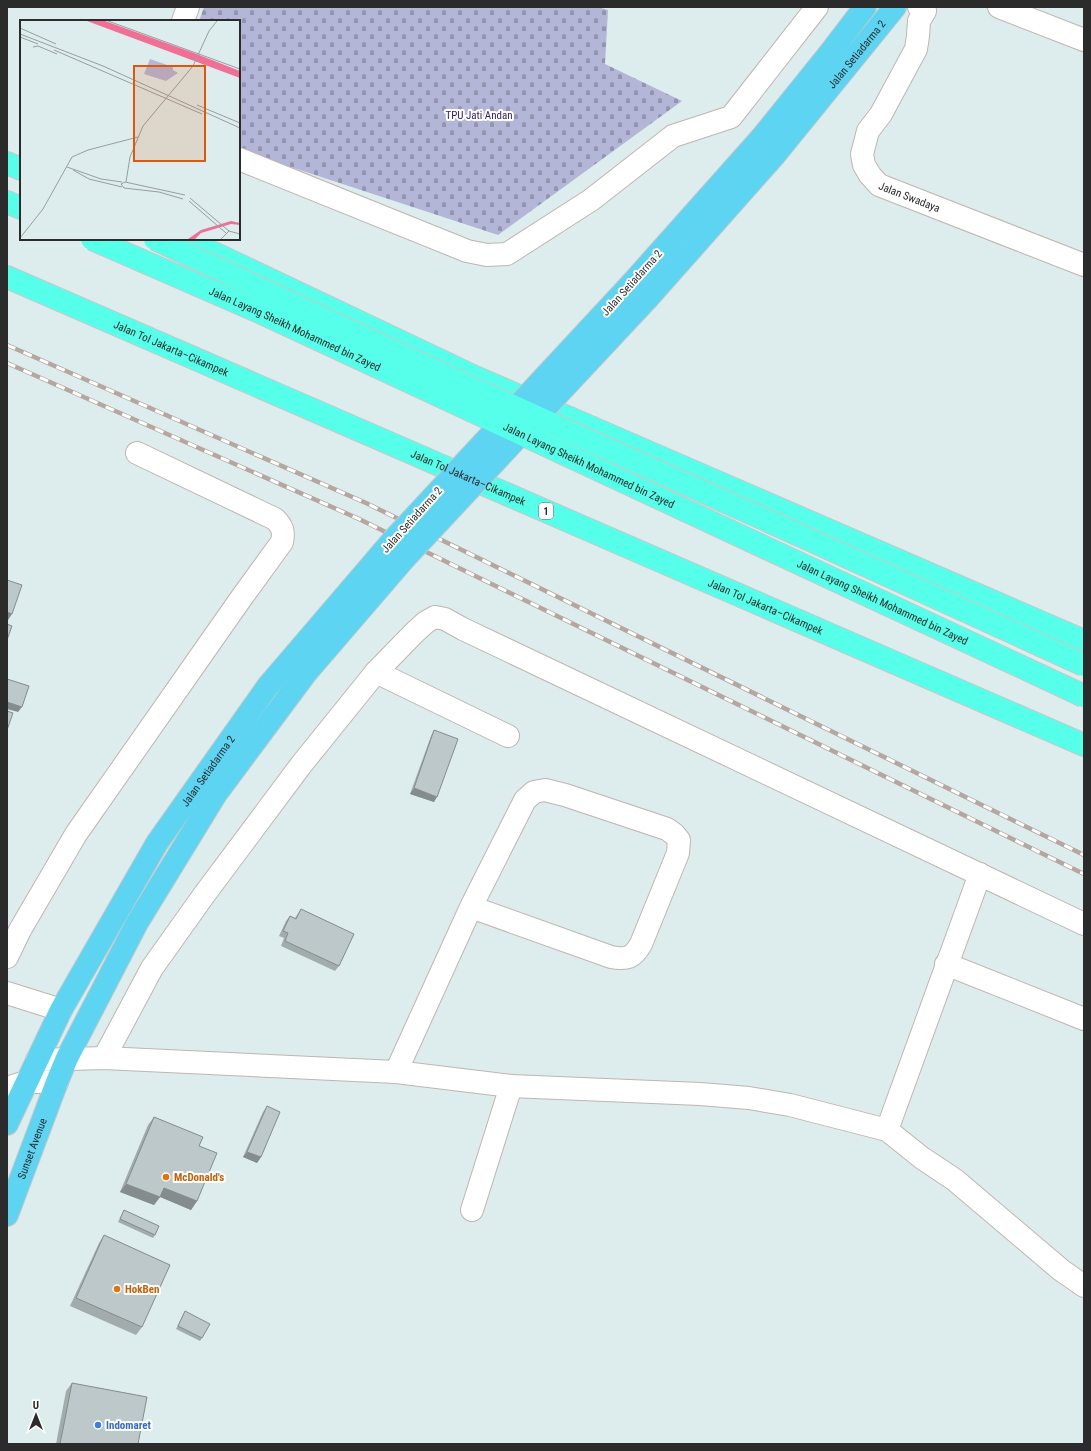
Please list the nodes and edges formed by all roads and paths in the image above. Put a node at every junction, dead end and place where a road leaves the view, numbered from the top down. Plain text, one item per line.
1 (188, 7) edge
2 (817, 7) edge
3 (865, 7) edge
4 (895, 7) edge
5 (999, 7) edge
6 (928, 8) edge
7 (183, 20) edge
8 (1084, 40) edge
9 (240, 159) edge
10 (7, 163) edge
11 (20, 169) edge
12 (7, 175) edge
13 (20, 181) edge
14 (7, 202) edge
15 (20, 208) edge
16 (94, 240) edge
17 (157, 240) edge
18 (183, 240) edge
19 (1084, 265) edge
20 (7, 277) edge
21 (137, 453) dead end
22 (399, 549) junction
23 (1084, 641) edge
24 (1084, 665) edge
25 (376, 672) junction
26 (1084, 696) edge
27 (508, 736) dead end
28 (1084, 745) edge
29 (980, 874) junction
30 (471, 907) junction
31 (1084, 924) edge
32 (7, 957) edge
33 (946, 964) junction
34 (7, 993) edge
35 (62, 1010) junction
36 (1084, 1020) edge
37 (67, 1058) junction
38 (104, 1058) junction
39 (37, 1060) junction
40 (396, 1072) junction
41 (57, 1082) junction
42 (16, 1085) edge
43 (511, 1086) junction
44 (7, 1124) edge
45 (887, 1130) junction
46 (472, 1210) dead end
47 (7, 1216) edge
48 (1084, 1286) edge

1 - 7 street
2 - 9 street
3 - 22 main road, Jalan Setiadarma 2, bridge
4 - 22 main road, Jalan Setiadarma 2, bridge
5 - 8 street
6 - 19 street, Jalan Swadaya
10 - 11 highway
12 - 13 highway
14 - 15 highway
16 - 26 highway, Jalan Layang Sheikh Mohammed bin Zayed, bridge
17 - 24 highway, Jalan Layang Sheikh Mohammed bin Zayed, bridge
18 - 23 highway
20 - 28 highway, Jalan Tol Jakarta–Cikampek / 1
21 - 32 street
22 - 35 main road, Jalan Setiadarma 2
22 - 37 main road, Jalan Setiadarma 2
25 - 27 street
25 - 29 street
25 - 38 street
29 - 31 street
29 - 33 street
30 - 30 street
30 - 40 street
33 - 36 street
33 - 45 street
34 - 35 street
35 - 39 main road, Jalan Setiadarma 2
37 - 38 street
37 - 39 street
37 - 41 main road, Jalan Setiadarma 2
38 - 40 street
39 - 42 main road, Jalan Setiadarma 2
40 - 43 street
41 - 42 street
41 - 47 main road, Sunset Avenue
42 - 44 main road
43 - 45 street
43 - 46 street
45 - 48 street

